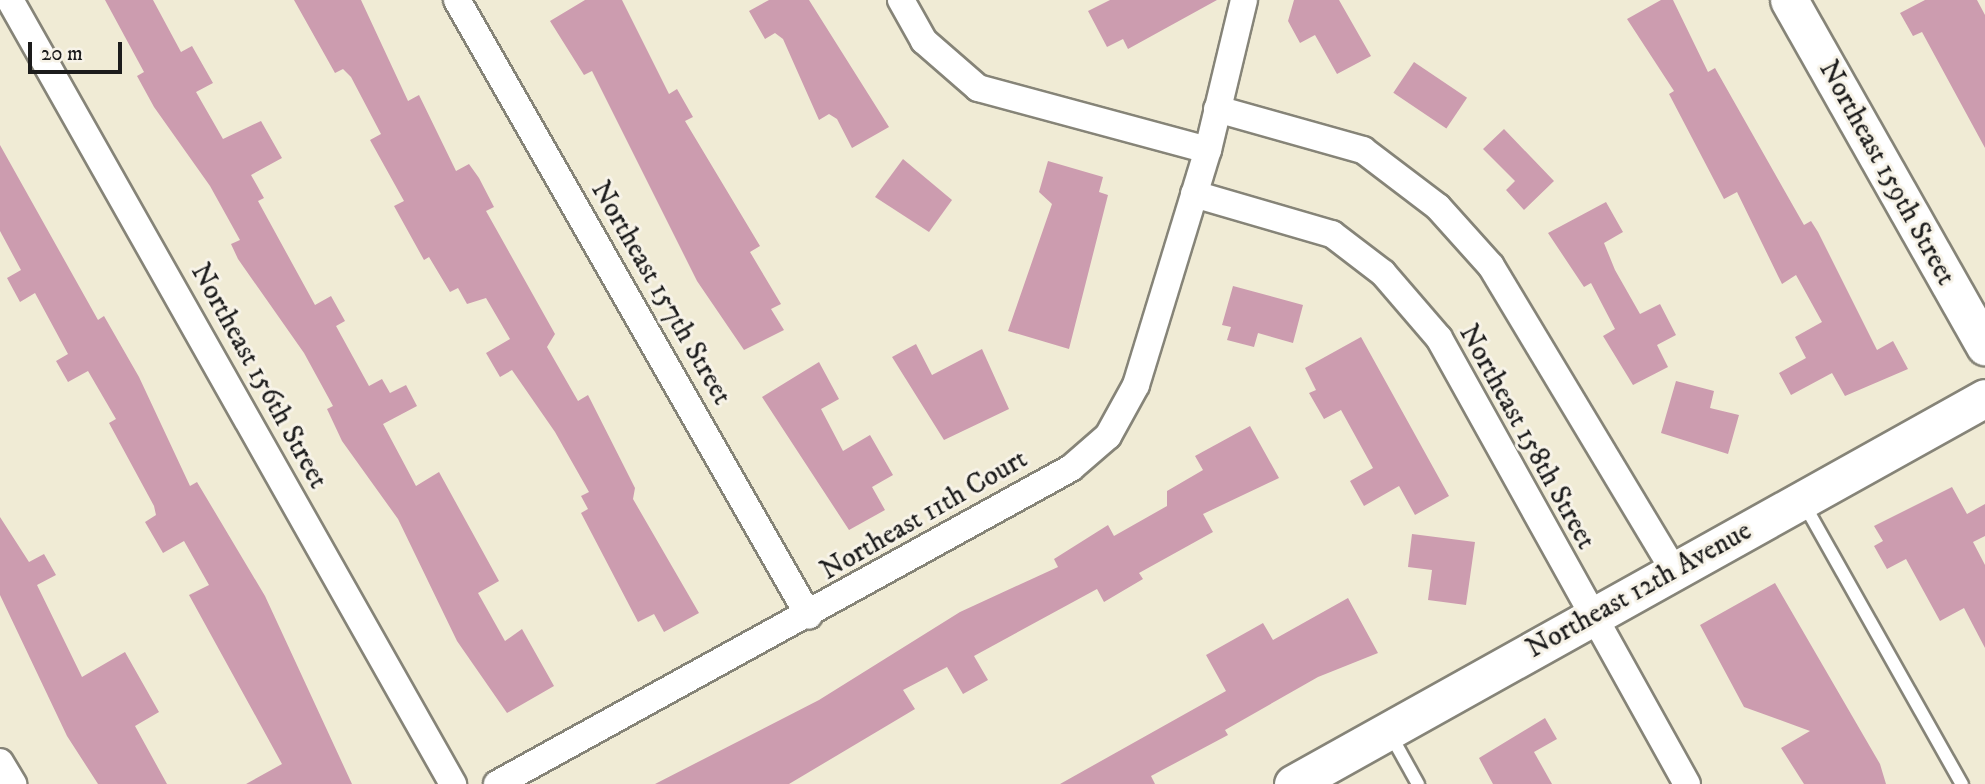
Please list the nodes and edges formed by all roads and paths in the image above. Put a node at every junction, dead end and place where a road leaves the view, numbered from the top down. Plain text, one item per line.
1 (10, 0) edge
2 (457, 0) edge
3 (901, 0) edge
4 (1244, 0) edge
5 (1789, 0) edge
6 (1217, 109) junction
7 (1208, 150) junction
8 (1194, 194) junction
9 (1985, 346) edge
10 (1985, 397) edge
11 (1801, 499) junction
12 (1674, 571) junction
13 (809, 616) junction
14 (1590, 617) junction
15 (1388, 730) junction
16 (0, 762) edge
17 (13, 784) edge
18 (453, 784) edge
19 (497, 784) edge
20 (1293, 784) edge
21 (1418, 784) edge
22 (1687, 784) edge
23 (1962, 784) edge

1 - 18 street, Northeast 156th Street
2 - 13 street, Northeast 157th Street
3 - 7 street
4 - 6 street
5 - 9 street, Northeast 159th Street
6 - 7 street
6 - 12 street, Northeast 158th Street
7 - 8 street, Northeast 11th Court
8 - 13 street, Northeast 11th Court
8 - 14 street, Northeast 158th Street
10 - 11 street, Northeast 12th Avenue
11 - 12 street, Northeast 12th Avenue
11 - 23 lane
12 - 14 street, Northeast 12th Avenue
13 - 19 street, Northeast 11th Court
14 - 15 street, Northeast 12th Avenue
14 - 22 street, Northeast 158th Street
15 - 20 street, Northeast 12th Avenue
15 - 21 lane
16 - 17 street

